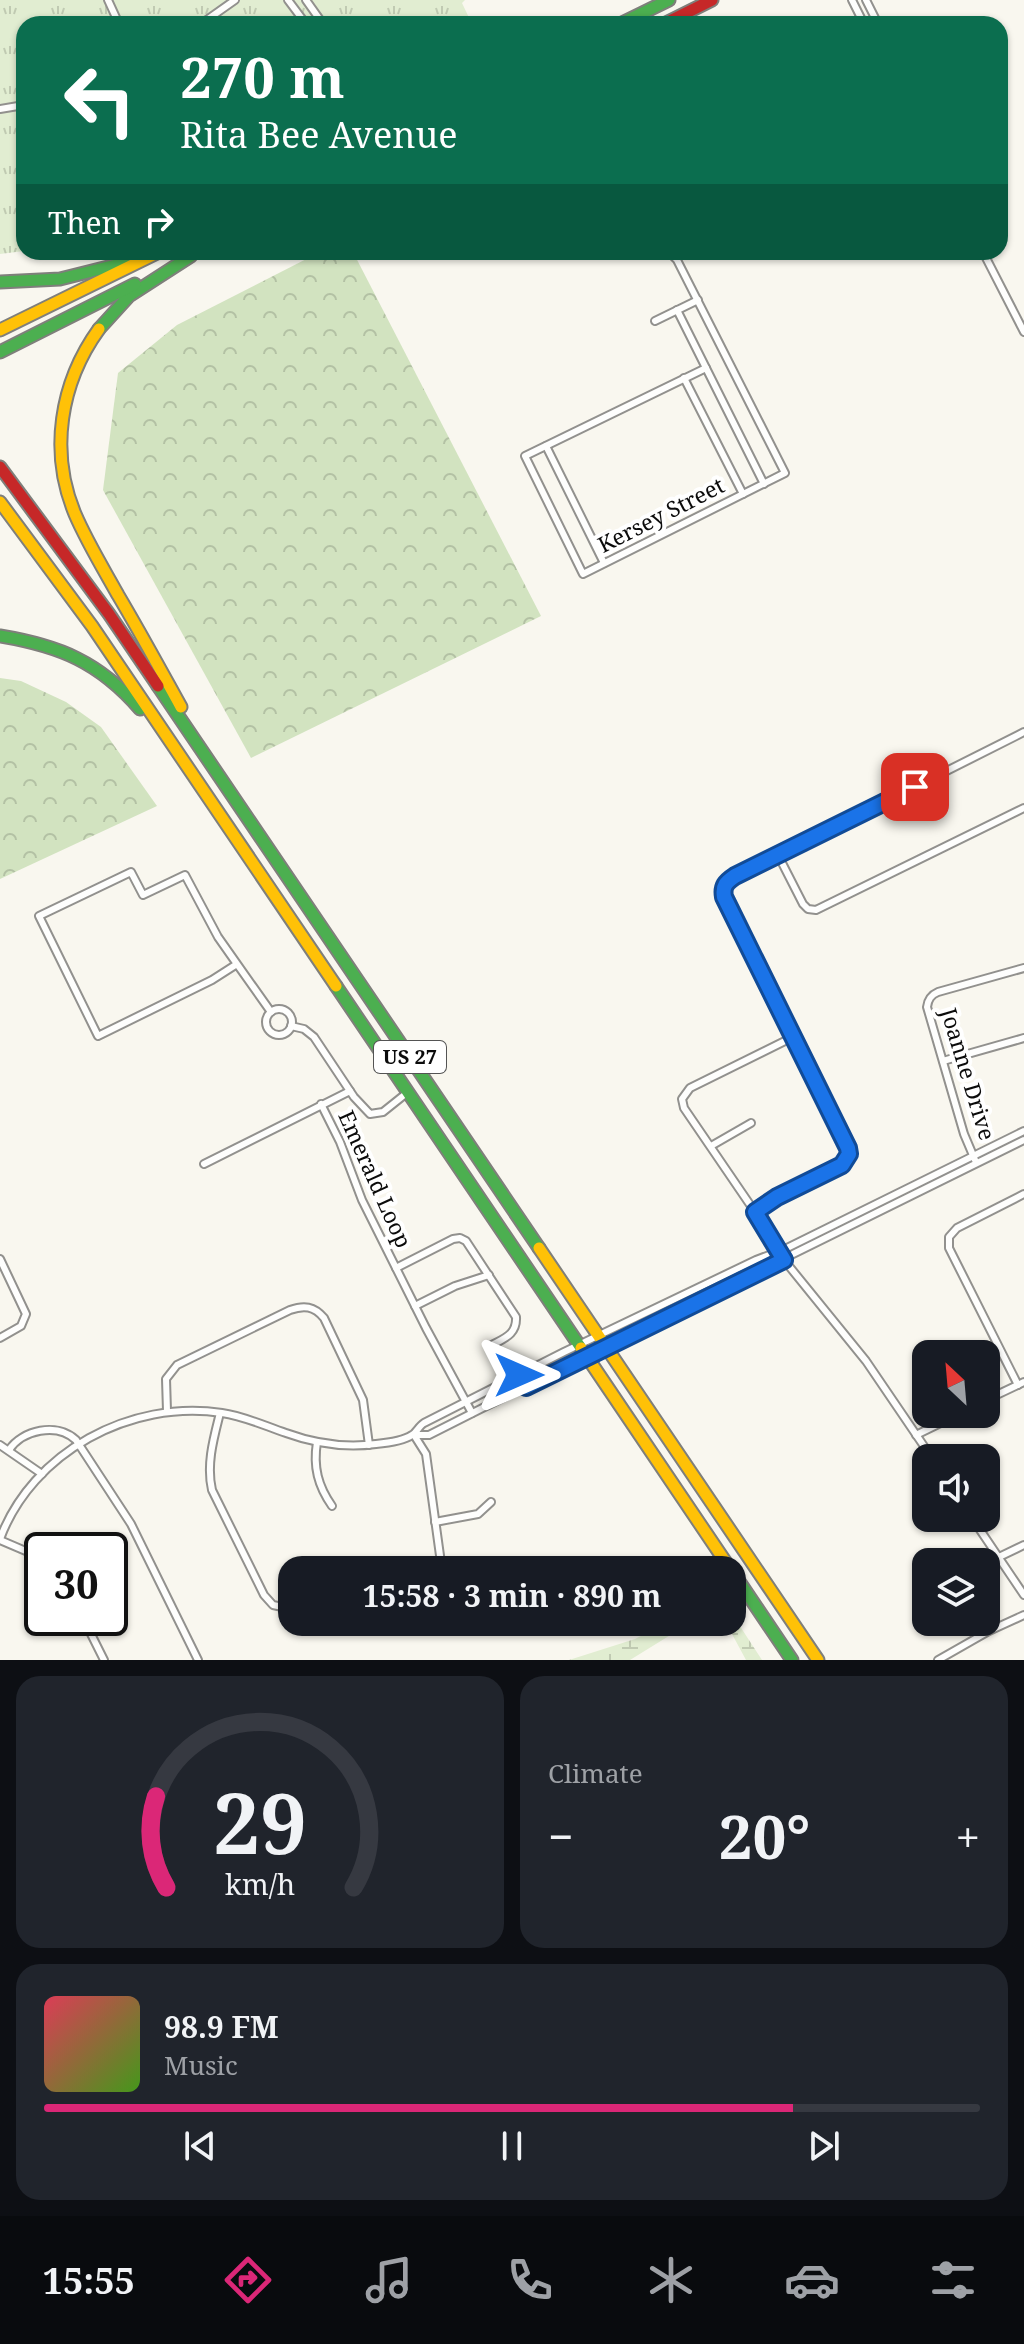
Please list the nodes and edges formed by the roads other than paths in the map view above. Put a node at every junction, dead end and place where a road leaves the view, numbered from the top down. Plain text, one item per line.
1 (235, 0) edge
2 (669, 0) edge
3 (712, 0) edge
4 (852, 0) edge
5 (866, 2) edge
6 (856, 8) junction
7 (212, 16) edge
8 (636, 16) edge
9 (680, 16) edge
10 (860, 16) edge
11 (133, 260) edge
12 (143, 260) edge
13 (184, 260) edge
14 (186, 260) edge
15 (677, 260) edge
16 (987, 260) edge
17 (0, 282) edge
18 (698, 300) junction
19 (677, 310) junction
20 (655, 321) dead end
21 (0, 330) edge
22 (1024, 332) edge
23 (0, 352) edge
24 (706, 368) junction
25 (684, 378) junction
26 (546, 446) junction
27 (0, 467) edge
28 (764, 484) junction
29 (743, 494) junction
30 (0, 502) edge
31 (604, 563) junction
32 (0, 636) edge
33 (1024, 732) edge
34 (214, 768) junction
35 (210, 801) junction
36 (1024, 808) edge
37 (778, 855) junction
38 (237, 964) junction
39 (1024, 968) edge
40 (271, 1012) junction
41 (291, 1026) junction
42 (793, 1037) junction
43 (1024, 1038) edge
44 (943, 1061) junction
45 (350, 1091) junction
46 (408, 1092) junction
47 (321, 1104) junction
48 (751, 1123) dead end
49 (1024, 1131) edge
50 (1024, 1140) edge
51 (711, 1146) junction
52 (975, 1159) junction
53 (204, 1164) dead end
54 (1024, 1194) edge
55 (755, 1212) junction
56 (781, 1255) junction
57 (0, 1259) edge
58 (396, 1268) junction
59 (489, 1275) junction
60 (415, 1306) junction
61 (598, 1335) junction
62 (0, 1338) edge
63 (492, 1345) dead end
64 (578, 1345) junction
65 (606, 1347) junction
66 (587, 1356) junction
67 (519, 1375) junction
68 (1021, 1383) edge
69 (526, 1387) junction
70 (1000, 1393) edge
71 (466, 1402) junction
72 (167, 1411) junction
73 (220, 1413) junction
74 (472, 1413) junction
75 (930, 1428) edge
76 (414, 1435) junction
77 (429, 1435) junction
78 (916, 1435) junction
79 (317, 1442) junction
80 (78, 1443) junction
81 (922, 1444) edge
82 (0, 1445) edge
83 (369, 1445) junction
84 (425, 1449) junction
85 (9, 1450) junction
86 (42, 1474) junction
87 (491, 1502) dead end
88 (332, 1506) dead end
89 (435, 1522) junction
90 (0, 1540) edge
91 (1024, 1545) edge
92 (24, 1550) edge
93 (440, 1556) edge
94 (722, 1556) edge
95 (1000, 1557) edge
96 (1000, 1559) edge
97 (746, 1591) edge
98 (1024, 1595) edge
99 (278, 1606) edge
100 (1024, 1615) edge
101 (92, 1636) edge
102 (955, 1650) junction
103 (104, 1660) edge
104 (198, 1660) edge
105 (794, 1660) edge
106 (818, 1660) edge
107 (938, 1660) edge
108 (962, 1660) edge

1 - 7 street
2 - 8 highway
3 - 9 highway
4 - 6 street
5 - 6 street
6 - 10 street
11 - 17 highway
12 - 21 highway
13 - 23 highway
14 - 34 highway
15 - 18 street
16 - 22 street
18 - 19 street
18 - 28 street
19 - 20 street
19 - 24 street
24 - 25 street
24 - 28 street
25 - 26 street
25 - 29 street
26 - 31 street
26 - 31 street, Kersey Street
27 - 34 highway, US 27
28 - 29 street, Kersey Street
29 - 31 street, Kersey Street
30 - 35 highway, US 27
32 - 35 highway
33 - 37 street
34 - 61 highway, US 27
35 - 46 highway, US 27
36 - 37 street
37 - 42 street
38 - 38 street
38 - 40 street
39 - 44 street, Joanne Drive
40 - 41 street
40 - 41 street
41 - 45 street
42 - 51 street
42 - 55 street
43 - 44 street
44 - 52 street, Joanne Drive
45 - 46 street
45 - 47 street
46 - 64 highway, US 27
47 - 53 street
47 - 58 street, Emerald Loop
48 - 51 street
49 - 52 street
50 - 52 street
51 - 55 street
52 - 56 street
54 - 68 street
55 - 56 street
56 - 61 street
56 - 65 street
56 - 78 street
57 - 62 street
58 - 59 street, Emerald Loop
58 - 60 street, Emerald Loop
59 - 60 street
59 - 63 street, Emerald Loop
60 - 71 street, Emerald Loop
61 - 64 street
61 - 65 highway, US 27
64 - 66 highway, US 27
64 - 67 street
65 - 66 street
65 - 106 highway, US 27
66 - 69 street
66 - 94 highway, US 27
67 - 69 street
67 - 71 street
68 - 70 street
69 - 74 street
71 - 74 street, Emerald Loop
71 - 76 street
72 - 73 street
72 - 80 street
72 - 83 street
73 - 79 street
73 - 99 street
74 - 77 street
75 - 78 street
76 - 77 street
76 - 83 street
76 - 84 street
77 - 84 street
78 - 81 street
79 - 83 street
79 - 88 street
80 - 85 street
80 - 86 street
80 - 104 street
82 - 85 street
84 - 89 street
85 - 86 street
86 - 90 street
87 - 89 street
89 - 93 street
90 - 92 street
91 - 95 street
96 - 98 street
97 - 105 highway, US 27
100 - 102 street
101 - 103 street
102 - 107 street
102 - 108 street

